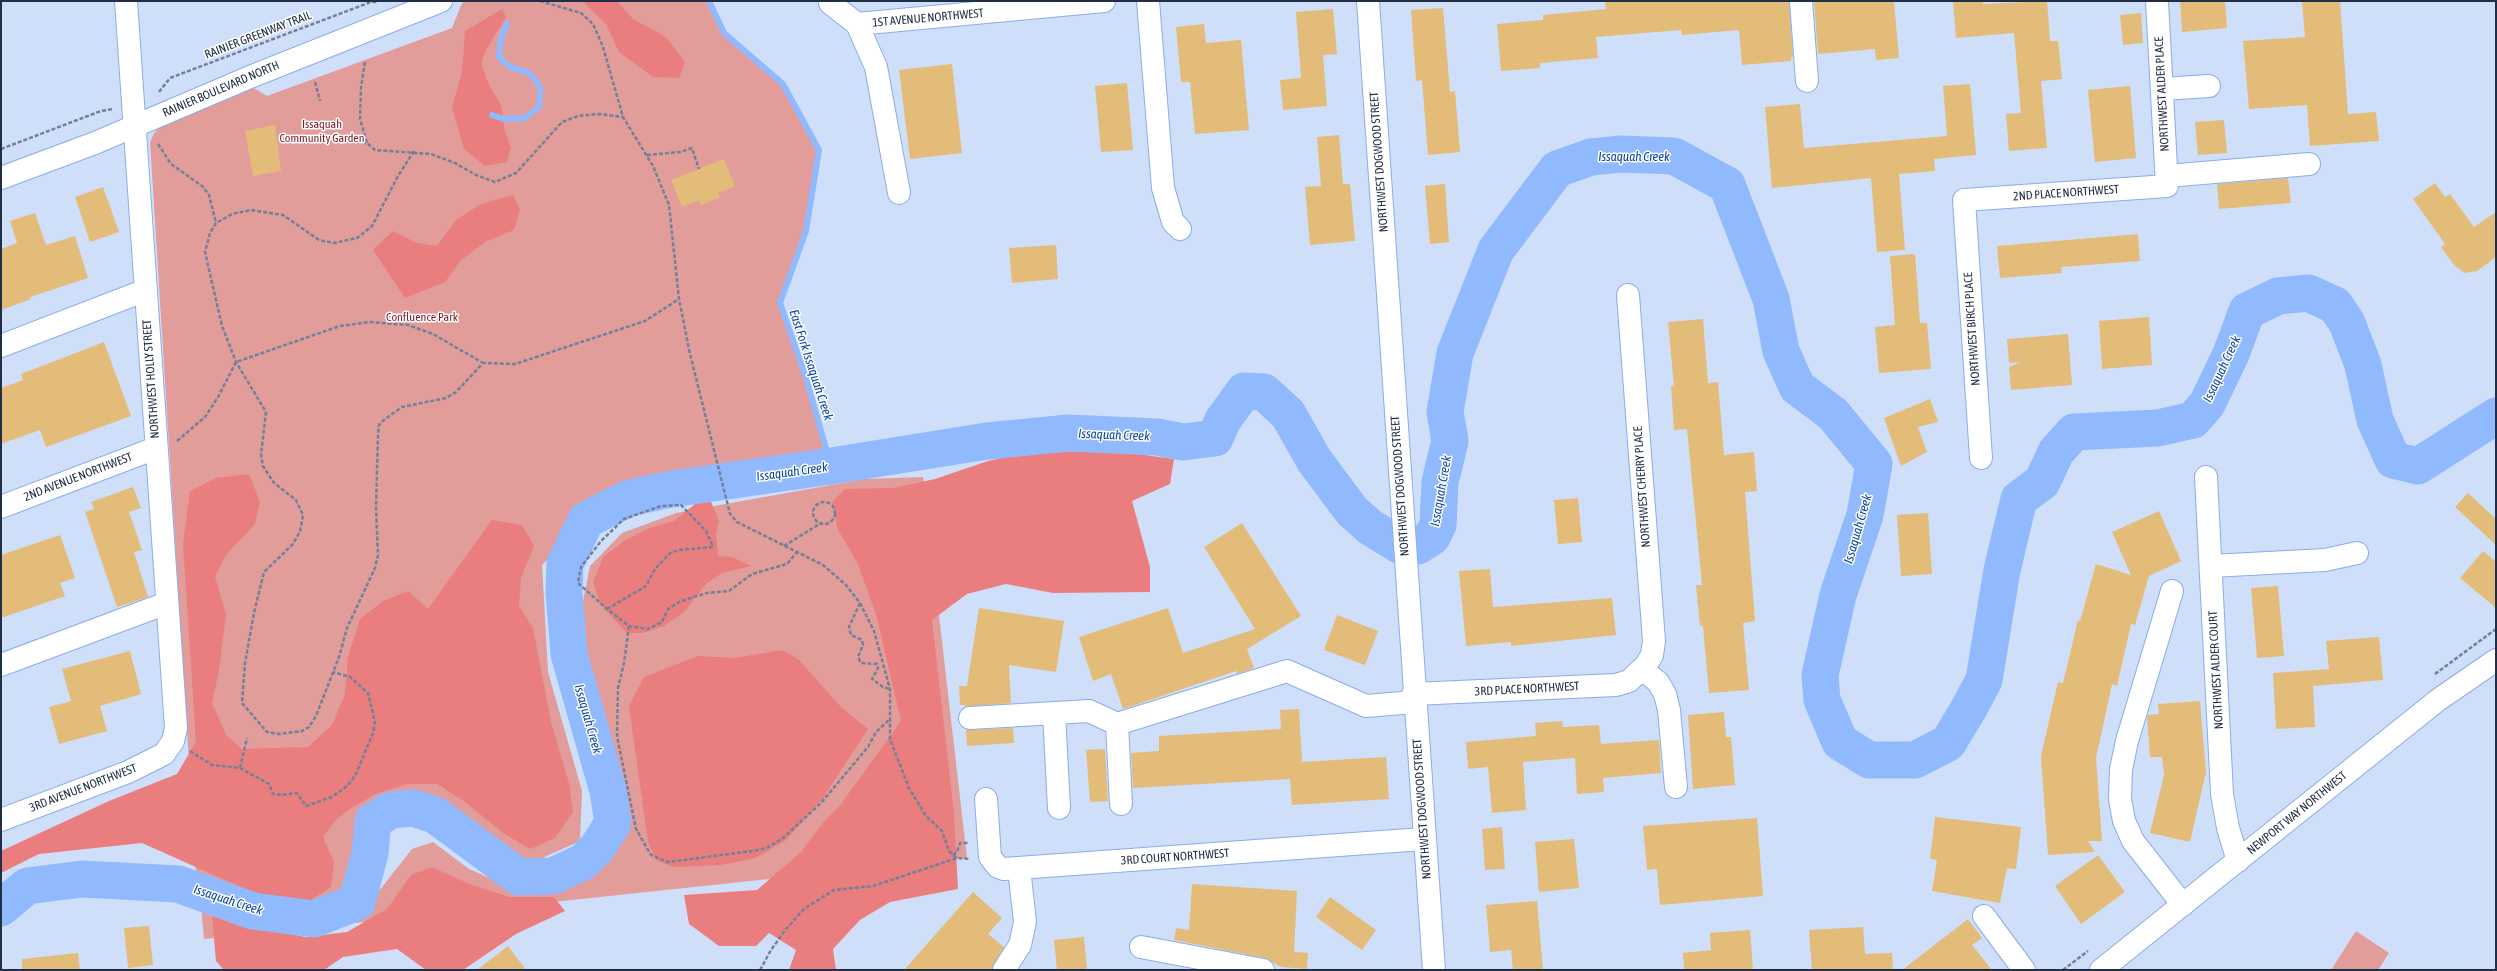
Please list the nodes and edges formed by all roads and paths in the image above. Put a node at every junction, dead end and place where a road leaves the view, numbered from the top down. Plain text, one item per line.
1 (126, 1) edge
2 (441, 1) edge
3 (540, 1) edge
4 (1104, 1) edge
5 (1148, 1) edge
6 (1368, 1) edge
7 (1801, 1) edge
8 (2157, 1) edge
9 (383, 3) dead end
10 (830, 3) dead end
11 (416, 6) edge
12 (857, 24) junction
13 (365, 62) dead end
14 (1807, 81) dead end
15 (315, 82) dead end
16 (2209, 86) dead end
17 (2162, 89) junction
18 (158, 94) dead end
19 (320, 101) dead end
20 (118, 108) dead end
21 (623, 117) junction
22 (135, 125) junction
23 (156, 142) dead end
24 (350, 142) dead end
25 (367, 143) junction
26 (1, 149) edge
27 (414, 151) junction
28 (647, 155) junction
29 (2308, 164) dead end
30 (699, 169) dead end
31 (1, 178) edge
32 (2167, 181) junction
33 (899, 193) dead end
34 (1964, 200) joint
35 (216, 223) junction
36 (1180, 229) dead end
37 (146, 290) junction
38 (1628, 295) dead end
39 (679, 299) junction
40 (1, 346) edge
41 (236, 362) junction
42 (483, 362) junction
43 (156, 448) junction
44 (1981, 458) dead end
45 (2206, 477) dead end
46 (1, 506) edge
47 (821, 523) junction
48 (783, 546) junction
49 (796, 553) junction
50 (2357, 553) dead end
51 (2211, 566) junction
52 (2172, 591) dead end
53 (167, 603) junction
54 (860, 603) junction
55 (607, 609) junction
56 (629, 626) junction
57 (2496, 660) edge
58 (1, 665) edge
59 (333, 672) junction
60 (1641, 672) junction
61 (890, 689) junction
62 (1414, 698) junction
63 (1054, 713) junction
64 (970, 718) dead end
65 (889, 720) junction
66 (1117, 724) junction
67 (247, 738) dead end
68 (169, 748) junction
69 (240, 768) junction
70 (1676, 787) dead end
71 (986, 799) dead end
72 (1121, 804) dead end
73 (1058, 808) dead end
74 (1, 820) edge
75 (1423, 839) junction
76 (960, 843) dead end
77 (953, 855) junction
78 (957, 858) junction
79 (977, 858) dead end
80 (2238, 861) junction
81 (1019, 868) junction
82 (2183, 905) junction
83 (1984, 916) dead end
84 (1141, 947) dead end
85 (2124, 962) edge
86 (760, 970) edge
87 (1004, 970) edge
88 (1263, 970) edge
89 (1434, 970) edge
90 (2024, 970) edge
91 (2101, 970) edge

1 - 22 street, NORTHWEST HOLLY STREET
2 - 11 street, RAINIER BOULEVARD NORTH
3 - 21 path
4 - 12 street, 1ST AVENUE NORTHWEST
5 - 36 street
6 - 62 street, NORTHWEST DOGWOOD STREET
7 - 14 street
8 - 17 street, NORTHWEST ALDER PLACE
9 - 18 path, RAINIER GREENWAY TRAIL
10 - 12 street, 1ST AVENUE NORTHWEST
11 - 22 street, RAINIER BOULEVARD NORTH
12 - 33 street
13 - 25 path
15 - 19 path
16 - 17 street
17 - 32 street, NORTHWEST ALDER PLACE
20 - 26 path
21 - 27 path
21 - 28 path
22 - 31 street, RAINIER BOULEVARD NORTH
22 - 37 street, NORTHWEST HOLLY STREET
23 - 35 path
24 - 25 path
25 - 27 path
27 - 35 path
28 - 30 path
28 - 39 path
29 - 32 street, 2ND PLACE NORTHWEST
32 - 34 street, 2ND PLACE NORTHWEST
34 - 44 street, NORTHWEST BIRCH PLACE
35 - 41 path
37 - 40 street
37 - 43 street, NORTHWEST HOLLY STREET
38 - 60 street, NORTHWEST CHERRY PLACE
39 - 42 path
39 - 48 path
41 - 42 path
41 - 43 path
41 - 59 path
42 - 59 path
43 - 46 street, 2ND AVENUE NORTHWEST
43 - 53 street, NORTHWEST HOLLY STREET
45 - 51 street, NORTHWEST ALDER COURT
47 - 47 path
47 - 48 path
48 - 49 path
49 - 54 path
49 - 56 path
50 - 51 street
51 - 80 street, NORTHWEST ALDER COURT
52 - 82 street
53 - 58 street
53 - 68 street, NORTHWEST HOLLY STREET
54 - 61 path
54 - 61 path
55 - 55 path
55 - 56 path
56 - 65 path
57 - 80 street, NEWPORT WAY NORTHWEST
59 - 69 path
60 - 62 street, 3RD PLACE NORTHWEST
60 - 70 street
61 - 65 path
62 - 66 street, 3RD PLACE NORTHWEST
62 - 75 street, NORTHWEST DOGWOOD STREET
63 - 64 street
63 - 66 street
63 - 73 street
65 - 77 path
66 - 72 street
67 - 69 path
68 - 69 path
68 - 74 street, 3RD AVENUE NORTHWEST
71 - 81 street, 3RD COURT NORTHWEST
75 - 81 street, 3RD COURT NORTHWEST
75 - 89 street, NORTHWEST DOGWOOD STREET
76 - 77 path
77 - 78 path
78 - 79 path
78 - 86 path
80 - 82 street, NEWPORT WAY NORTHWEST
81 - 87 street
82 - 85 street, NEWPORT WAY NORTHWEST
83 - 90 street
84 - 88 street
85 - 91 street, NEWPORT WAY NORTHWEST

